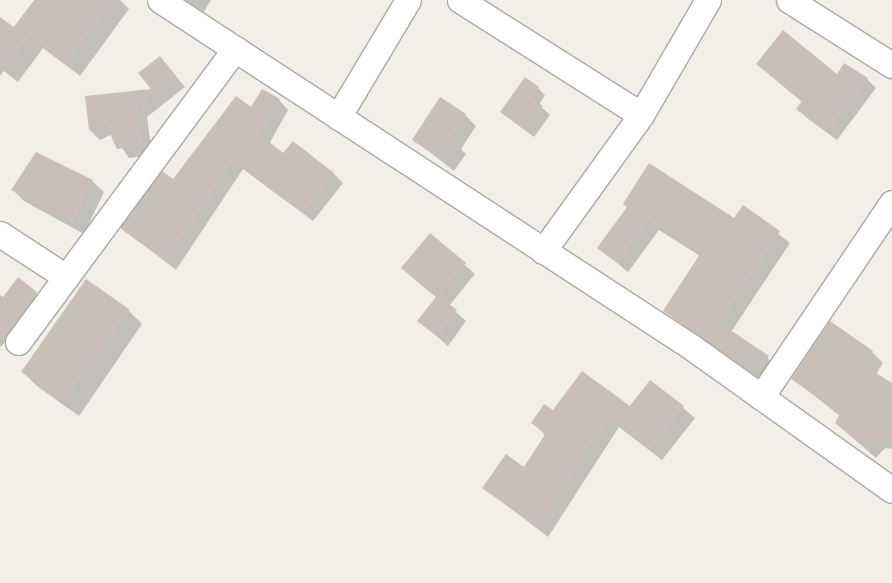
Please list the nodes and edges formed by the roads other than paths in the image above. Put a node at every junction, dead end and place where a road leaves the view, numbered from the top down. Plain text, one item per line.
1 (160, 0) edge
2 (408, 0) edge
3 (460, 0) edge
4 (708, 0) edge
5 (789, 0) edge
6 (235, 49) junction
7 (892, 65) edge
8 (641, 114) junction
9 (338, 117) junction
10 (892, 203) edge
11 (0, 234) edge
12 (543, 251) junction
13 (66, 277) junction
14 (18, 342) dead end
15 (761, 397) junction
16 (892, 490) edge

1 - 6 street
2 - 9 street
3 - 8 street
4 - 8 street
5 - 7 street
6 - 9 street
6 - 13 street
8 - 12 street
9 - 12 street
10 - 15 street
11 - 13 street
12 - 15 street
13 - 14 street
15 - 16 street

